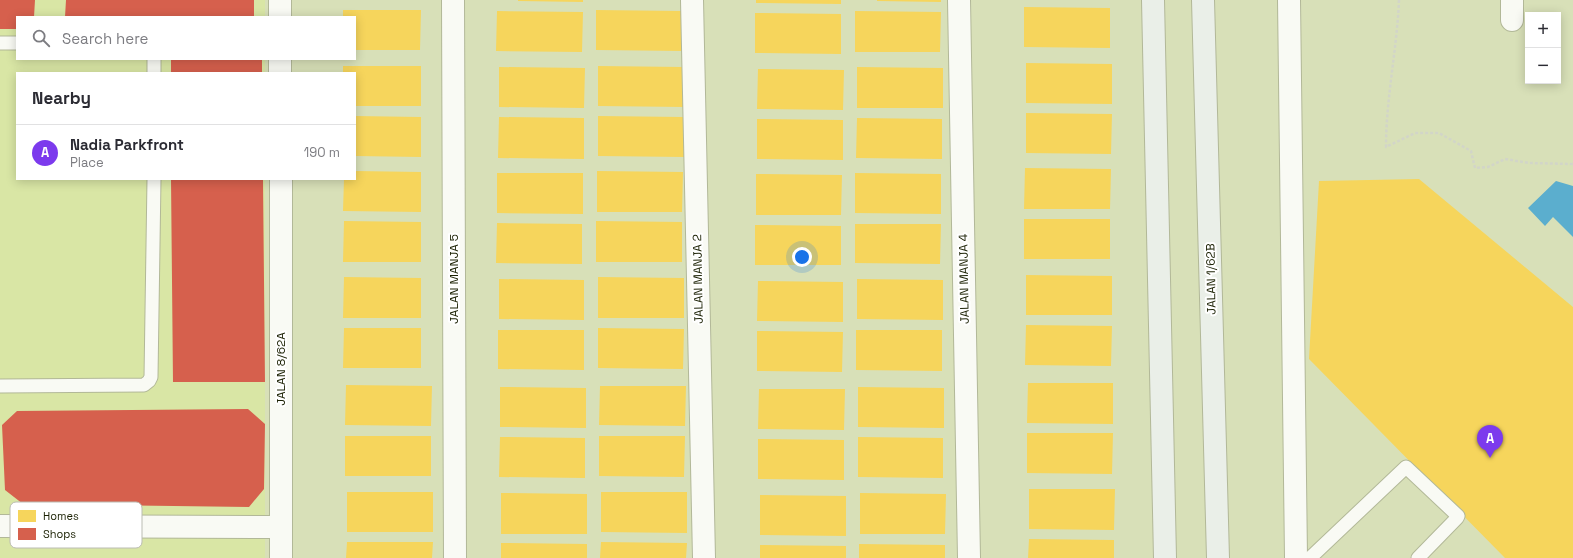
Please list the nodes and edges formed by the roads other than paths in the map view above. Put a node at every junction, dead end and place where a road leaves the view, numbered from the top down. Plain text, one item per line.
1 (280, 0) edge
2 (453, 0) edge
3 (692, 0) edge
4 (959, 0) edge
5 (1153, 0) edge
6 (1203, 0) edge
7 (1289, 0) edge
8 (280, 16) edge
9 (0, 43) edge
10 (16, 43) edge
11 (154, 60) edge
12 (280, 60) edge
13 (154, 72) edge
14 (280, 72) edge
15 (154, 180) edge
16 (280, 180) edge
17 (0, 386) edge
18 (0, 526) edge
19 (10, 526) edge
20 (142, 527) edge
21 (281, 527) junction
22 (281, 558) edge
23 (455, 558) edge
24 (704, 558) edge
25 (969, 558) edge
26 (1165, 558) edge
27 (1218, 558) edge
28 (1296, 558) edge
29 (1310, 558) edge
30 (1418, 558) edge

1 - 8 street
2 - 23 street, JALAN MANJA 5
3 - 24 street, JALAN MANJA 2
4 - 25 street, JALAN MANJA 4
5 - 26 main road
6 - 27 main road, JALAN 1/62B
7 - 28 street
9 - 10 lane
11 - 13 lane
12 - 14 street
15 - 17 lane
16 - 21 street, JALAN 8/62A
18 - 19 street
20 - 21 street
21 - 22 street, JALAN 8/62A
29 - 30 lane

